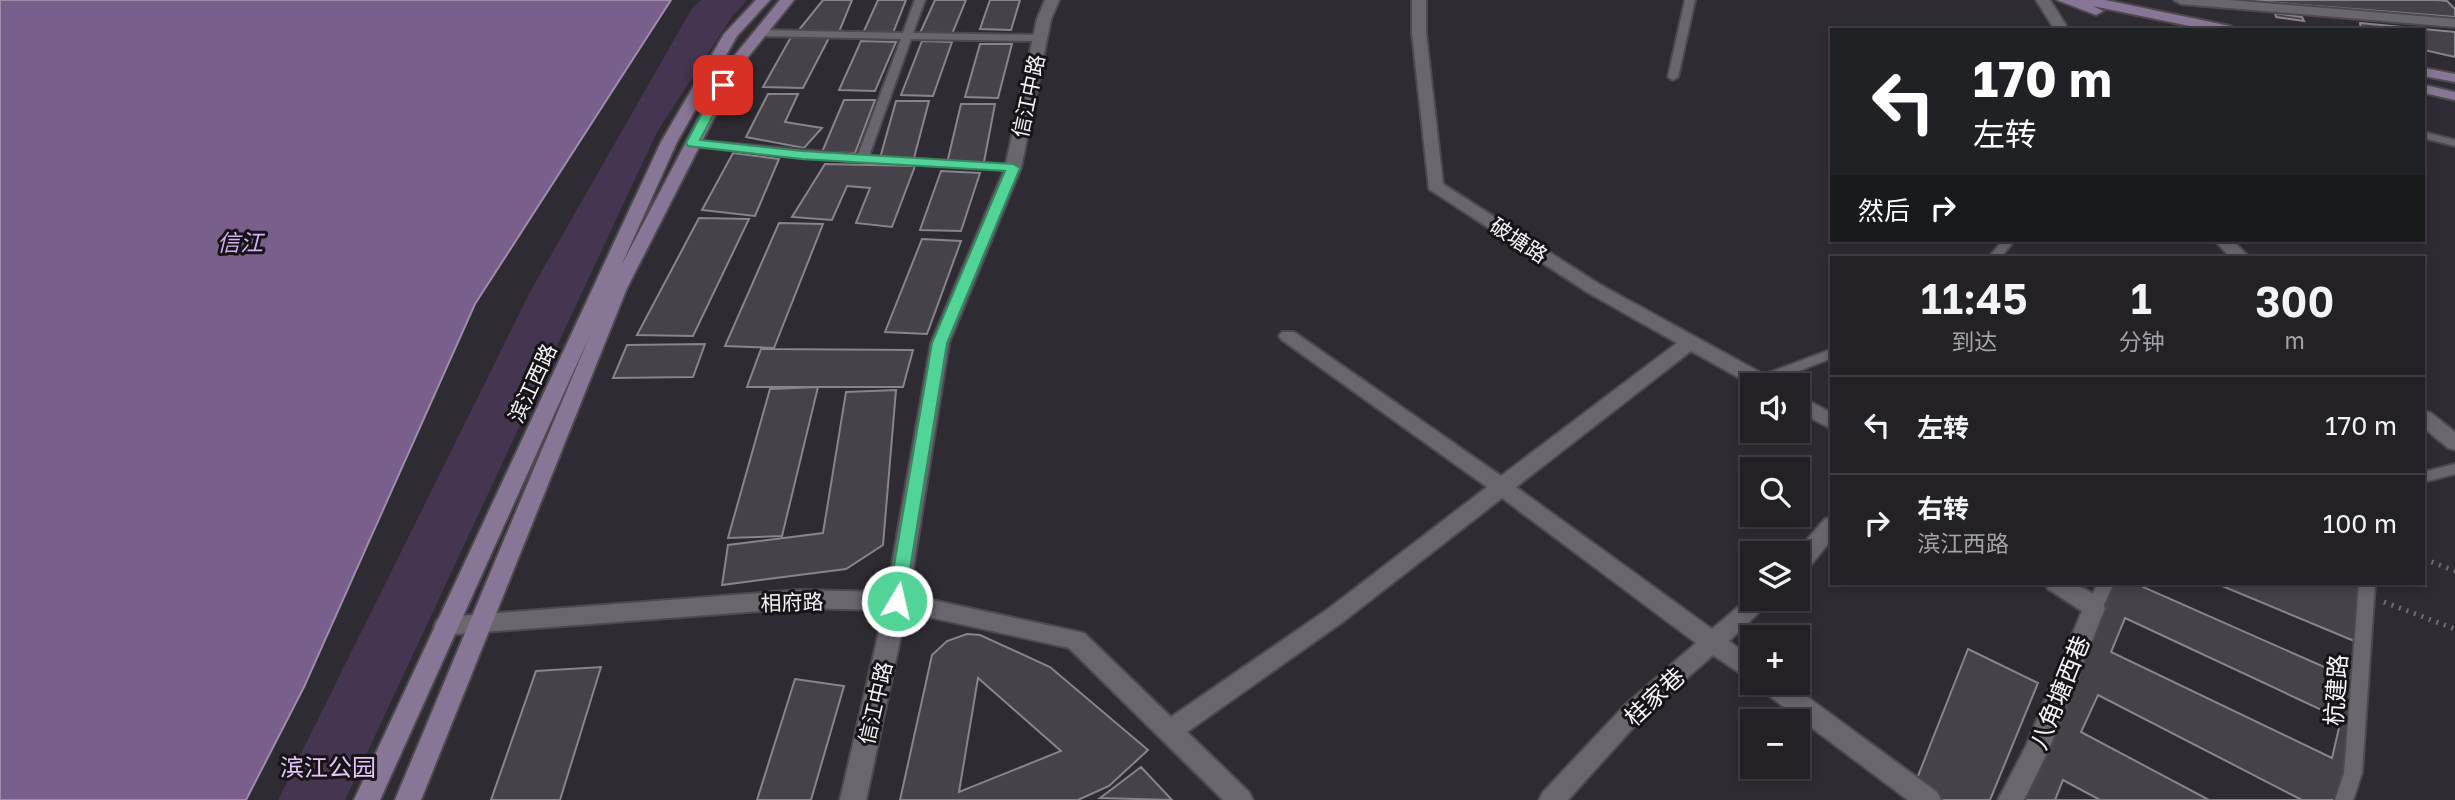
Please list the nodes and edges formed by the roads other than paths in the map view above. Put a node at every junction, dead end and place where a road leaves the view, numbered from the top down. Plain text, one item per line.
1 (763, 0) edge
2 (787, 0) edge
3 (920, 0) edge
4 (1052, 0) edge
5 (1419, 0) edge
6 (1690, 0) edge
7 (2043, 0) edge
8 (2064, 0) edge
9 (2086, 0) edge
10 (2181, 0) edge
11 (2455, 23) edge
12 (2061, 28) edge
13 (2162, 28) edge
14 (2220, 28) edge
15 (758, 33) junction
16 (907, 36) junction
17 (1040, 38) junction
18 (2425, 72) edge
19 (1674, 77) dead end
20 (2455, 78) edge
21 (2425, 89) edge
22 (2455, 96) edge
23 (2425, 135) edge
24 (692, 143) junction
25 (2455, 143) edge
26 (862, 159) junction
27 (1013, 168) junction
28 (2008, 242) edge
29 (2224, 242) edge
30 (1995, 256) edge
31 (2239, 256) edge
32 (1288, 336) dead end
33 (1690, 342) junction
34 (1830, 354) edge
35 (1746, 373) edge
36 (1787, 373) edge
37 (1810, 409) edge
38 (2425, 419) edge
39 (1830, 421) edge
40 (2455, 443) edge
41 (2455, 469) edge
42 (2425, 477) edge
43 (1503, 488) junction
44 (1830, 526) edge
45 (1810, 550) edge
46 (2059, 585) edge
47 (2105, 585) edge
48 (2367, 589) edge
49 (897, 601) junction
50 (2094, 608) junction
51 (1748, 611) edge
52 (479, 624) junction
53 (445, 626) junction
54 (1713, 642) junction
55 (1740, 662) edge
56 (1786, 695) edge
57 (1169, 731) junction
58 (367, 800) edge
59 (408, 800) edge
60 (853, 800) edge
61 (1240, 800) edge
62 (1552, 800) edge
63 (1927, 800) edge
64 (2011, 800) edge
65 (2344, 800) edge

1 - 53 main road, 滨江西路
2 - 15 main road, 滨江西路
3 - 16 lane
4 - 17 street, 信江中路
5 - 33 street, 破塘路
6 - 19 lane
7 - 12 street
8 - 13 main road
9 - 14 main road
10 - 11 street
15 - 16 lane
15 - 24 main road, 滨江西路
16 - 17 lane
16 - 26 lane
17 - 27 street, 信江中路
18 - 20 main road
21 - 22 main road
23 - 25 lane
24 - 26 lane
24 - 52 main road, 滨江西路
26 - 27 lane
27 - 49 street, 信江中路
28 - 30 lane
29 - 31 street
32 - 43 street
33 - 35 street, 破塘路
33 - 43 street
34 - 36 lane
37 - 39 street
38 - 40 street
41 - 42 lane
43 - 54 street
43 - 57 street
44 - 45 street
46 - 50 street
47 - 50 lane, 八角塘西巷
48 - 65 lane, 杭建路
49 - 52 street, 相府路
49 - 57 street, 相府路
49 - 60 street, 信江中路
50 - 64 street, 八角塘西巷
51 - 54 street, 桂家巷
52 - 53 street, 相府路
52 - 59 main road, 滨江西路
53 - 58 main road, 滨江西路
54 - 55 street
54 - 62 street, 桂家巷
56 - 63 street
57 - 61 street, 相府路

